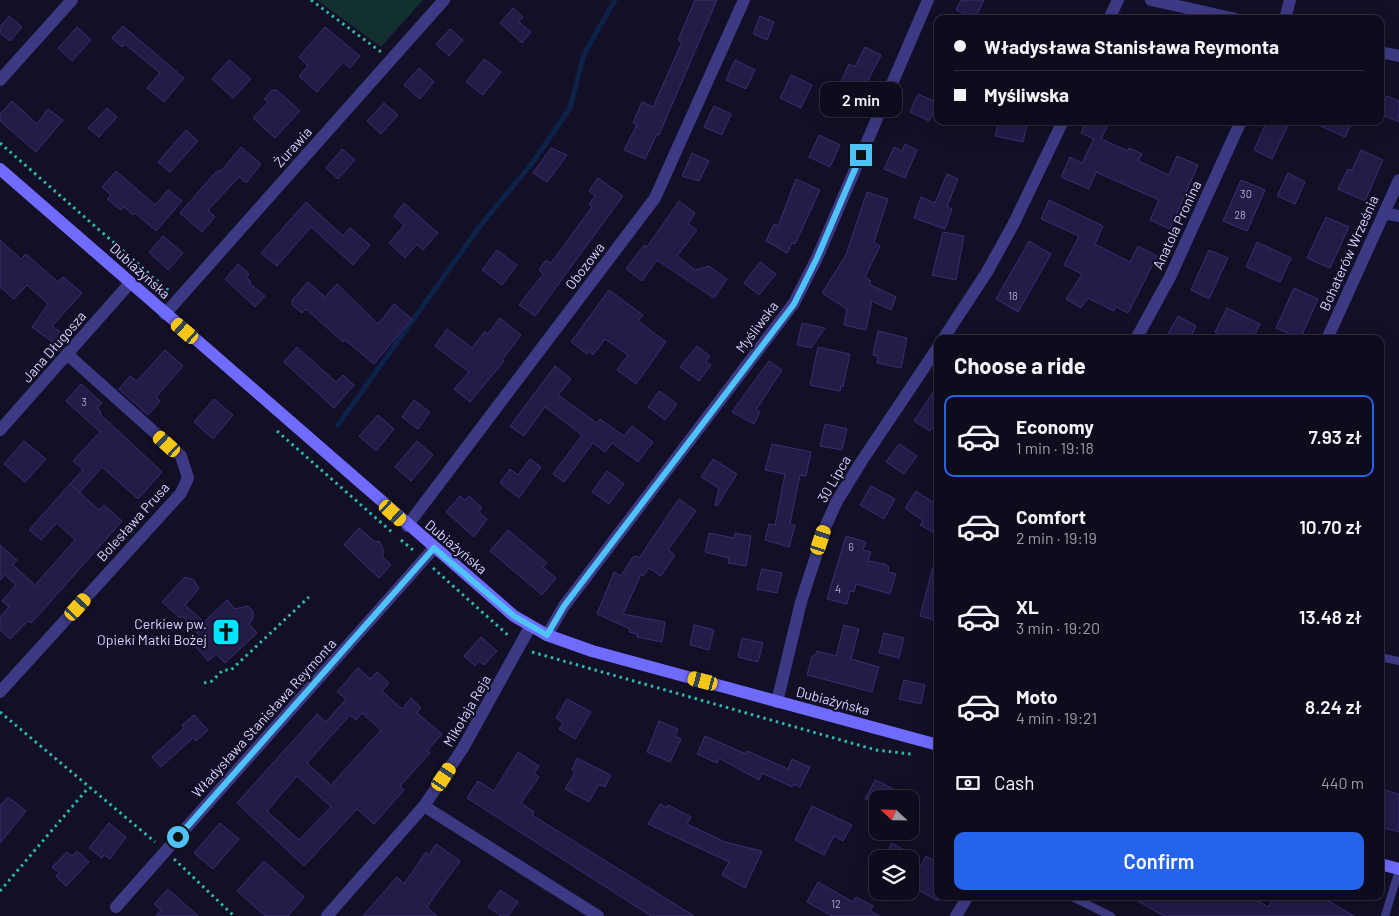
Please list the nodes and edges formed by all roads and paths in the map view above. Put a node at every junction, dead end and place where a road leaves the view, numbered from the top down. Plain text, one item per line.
1 (72, 0) edge
2 (311, 0) edge
3 (444, 0) edge
4 (744, 0) edge
5 (928, 0) edge
6 (1118, 0) edge
7 (1151, 0) edge
8 (1290, 0) edge
9 (1112, 15) edge
10 (1218, 15) edge
11 (1286, 15) edge
12 (1384, 53) edge
13 (1399, 56) edge
14 (391, 59) junction
15 (0, 80) edge
16 (1061, 125) edge
17 (1239, 125) edge
18 (0, 143) edge
19 (1, 171) edge
20 (1399, 180) edge
21 (1384, 213) junction
22 (1399, 216) edge
23 (130, 283) junction
24 (171, 292) dead end
25 (165, 314) junction
26 (946, 335) edge
27 (1138, 335) edge
28 (1329, 335) edge
29 (934, 353) edge
30 (67, 354) junction
31 (0, 430) edge
32 (276, 430) dead end
33 (408, 526) junction
34 (434, 548) junction
35 (419, 555) dead end
36 (428, 564) dead end
37 (309, 597) dead end
38 (530, 627) junction
39 (547, 635) junction
40 (514, 641) dead end
41 (529, 651) dead end
42 (1384, 658) edge
43 (1399, 661) edge
44 (204, 682) dead end
45 (0, 692) edge
46 (777, 702) junction
47 (0, 712) edge
48 (934, 743) edge
49 (920, 755) dead end
50 (89, 787) junction
51 (424, 806) junction
52 (166, 851) junction
53 (1384, 865) edge
54 (1399, 869) edge
55 (0, 891) edge
56 (966, 900) edge
57 (1078, 900) edge
58 (116, 907) dead end
59 (234, 916) edge
60 (327, 916) edge
61 (598, 916) edge
62 (956, 916) edge
63 (1111, 916) edge
64 (1385, 916) edge

1 - 15 street
2 - 14 path
3 - 14 street, Żurawia
4 - 33 street, Obozowa
5 - 39 street, Myśliwska
6 - 9 street
7 - 10 street
8 - 11 street
12 - 13 street
14 - 25 street, Żurawia
16 - 26 street
17 - 27 street, Anatola Pronina
18 - 24 path
19 - 23 street, Dubiażyńska
20 - 21 street, Bohaterów Września
21 - 22 street
21 - 28 street, Bohaterów Września
23 - 25 street, Dubiażyńska
23 - 30 street, Jana Długosza
25 - 33 street, Dubiażyńska
29 - 46 street, 30 Lipca
30 - 31 street, Jana Długosza
30 - 45 street, Bolesława Prusa
32 - 35 path
33 - 34 street, Dubiażyńska
34 - 38 street, Dubiażyńska
34 - 52 street, Władysława Stanisława Reymonta
36 - 40 path
37 - 44 path
38 - 39 street, Dubiażyńska
38 - 51 street, Mikołaja Reja
39 - 46 street, Dubiażyńska
41 - 49 path
42 - 43 lane
46 - 48 street, Dubiażyńska
47 - 50 path
50 - 52 path
50 - 55 path
51 - 60 street, Mikołaja Reja
51 - 61 street
52 - 58 street, Władysława Stanisława Reymonta
52 - 59 path
53 - 54 street
54 - 64 lane
56 - 62 street
57 - 63 lane

